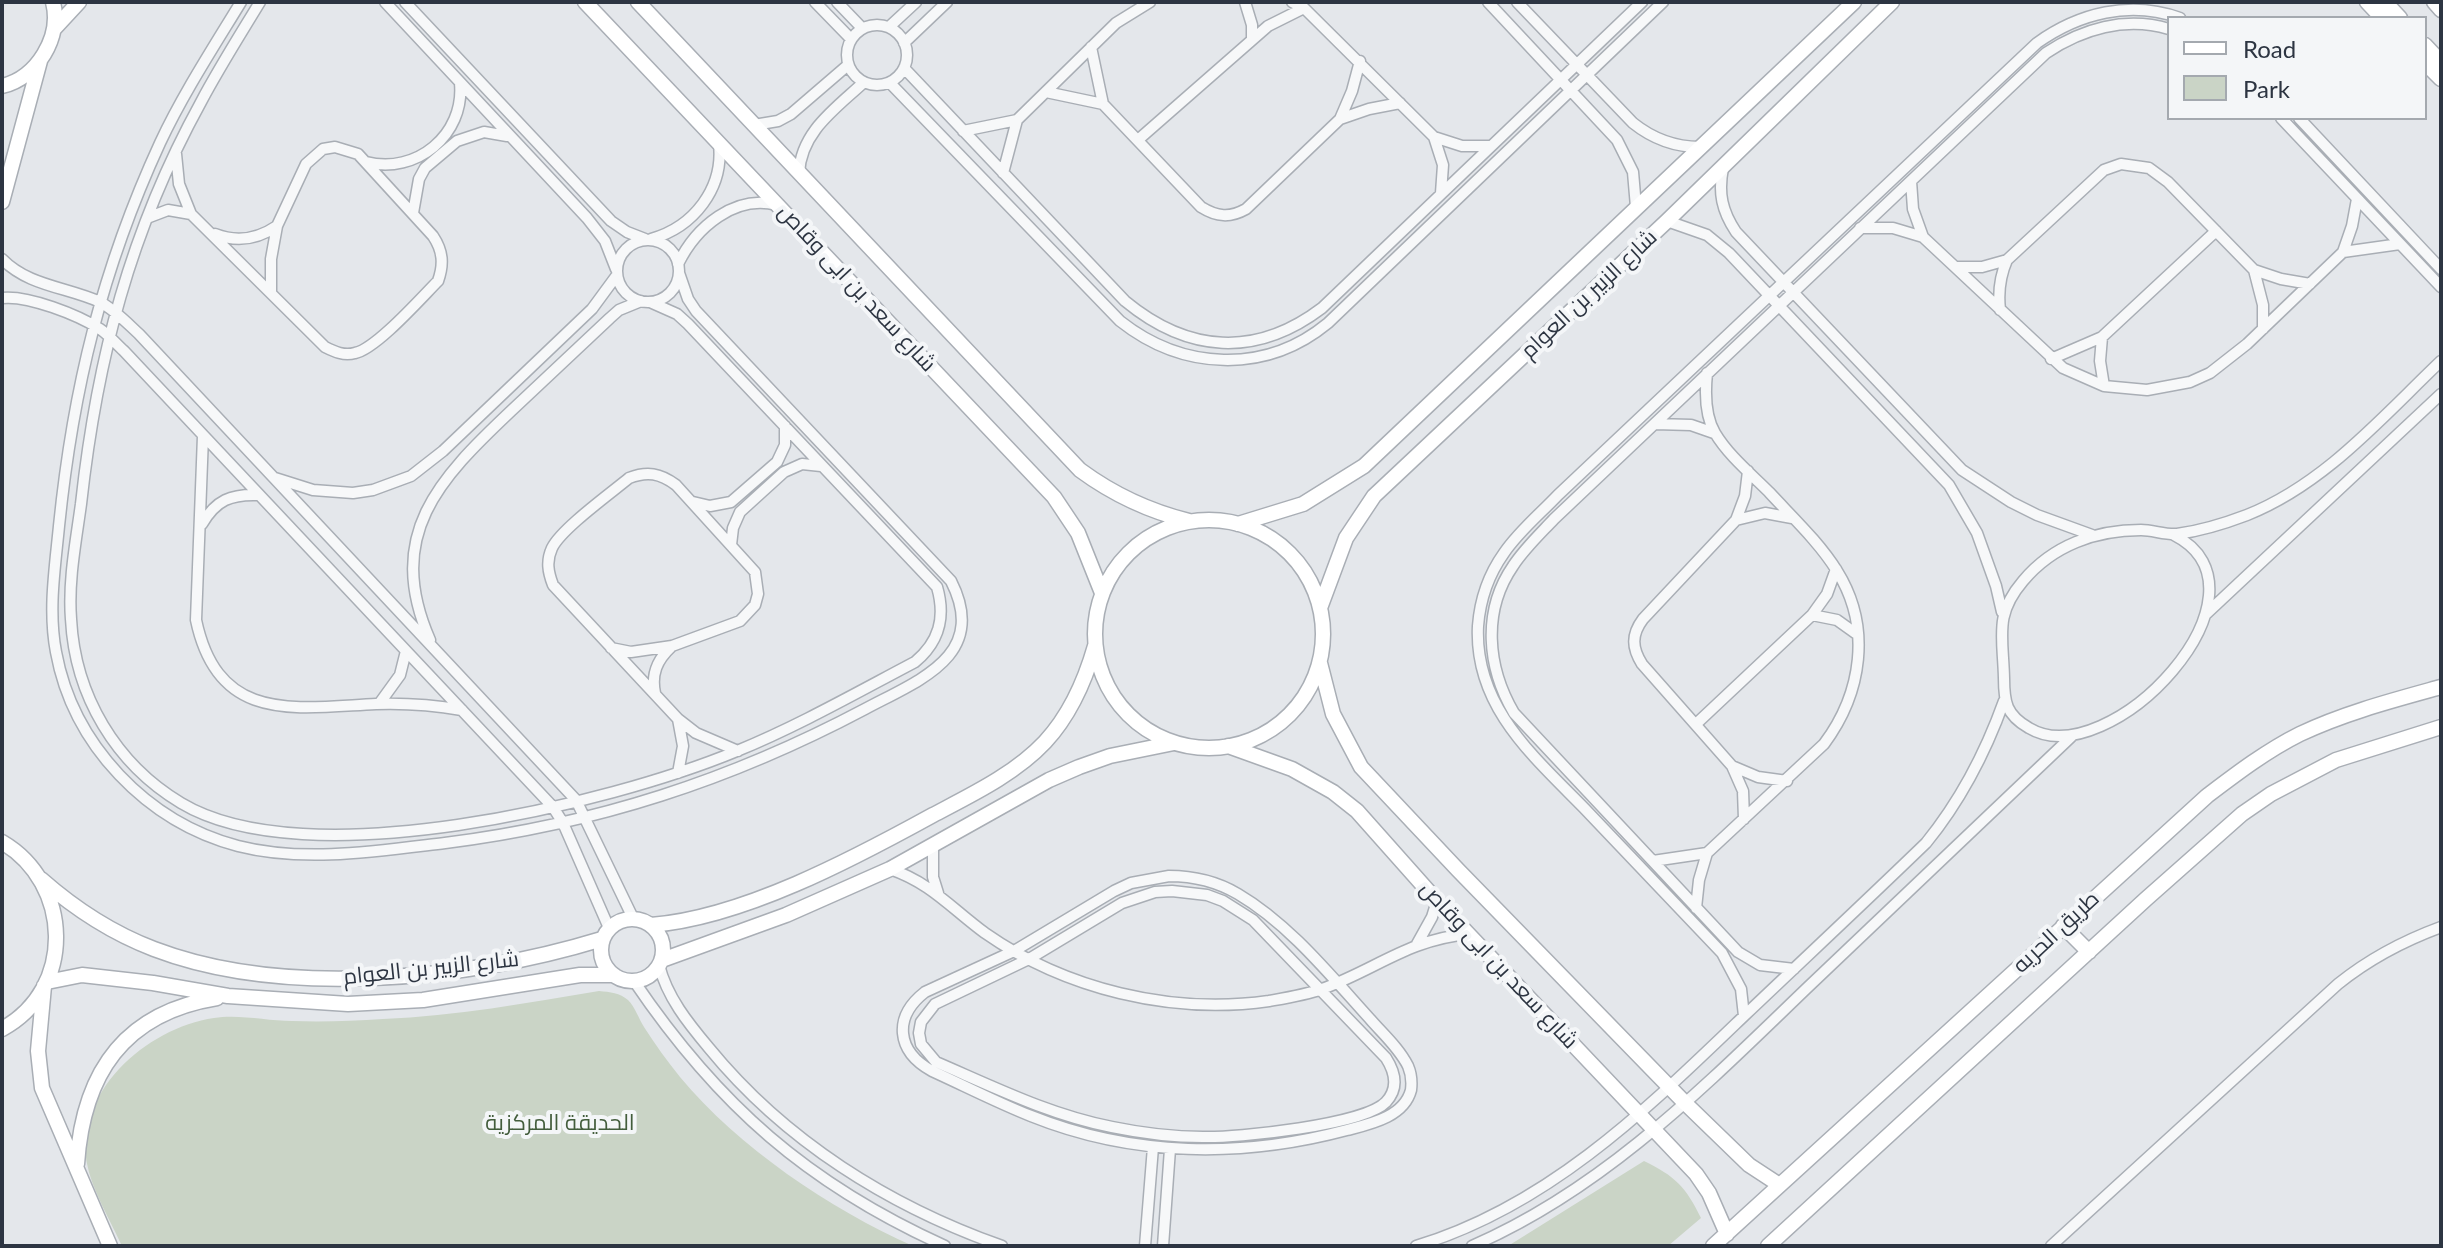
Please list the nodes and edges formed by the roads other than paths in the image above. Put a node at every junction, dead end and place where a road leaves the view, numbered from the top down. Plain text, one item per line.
1 (53, 2) edge
2 (79, 2) edge
3 (241, 2) edge
4 (260, 2) edge
5 (385, 2) edge
6 (405, 2) edge
7 (585, 2) edge
8 (638, 2) edge
9 (815, 2) edge
10 (837, 2) edge
11 (916, 2) edge
12 (947, 2) edge
13 (1150, 2) edge
14 (1245, 2) edge
15 (1292, 2) edge
16 (1488, 2) edge
17 (1517, 2) edge
18 (1642, 2) edge
19 (1663, 2) edge
20 (1854, 2) edge
21 (1892, 2) edge
22 (2434, 2) edge
23 (1304, 8) junction
24 (2441, 10) edge
25 (2169, 16) edge
26 (889, 27) junction
27 (862, 28) junction
28 (54, 29) junction
29 (2167, 29) edge
30 (851, 39) junction
31 (1252, 39) junction
32 (904, 43) junction
33 (1091, 47) junction
34 (2427, 47) edge
35 (213, 49) junction
36 (227, 57) junction
37 (40, 61) junction
38 (1360, 61) junction
39 (2441, 62) edge
40 (1577, 64) junction
41 (848, 65) junction
42 (904, 68) junction
43 (1587, 74) junction
44 (2001, 76) junction
45 (1561, 79) junction
46 (460, 83) junction
47 (863, 83) junction
48 (890, 83) junction
49 (2, 86) edge
50 (2010, 87) junction
51 (1571, 90) junction
52 (1046, 92) junction
53 (1400, 103) junction
54 (1103, 104) junction
55 (1340, 119) junction
56 (1017, 120) junction
57 (2283, 120) edge
58 (2301, 120) edge
59 (754, 125) junction
60 (963, 131) junction
61 (1434, 137) junction
62 (511, 138) junction
63 (1139, 139) junction
64 (719, 142) junction
65 (433, 146) junction
66 (1491, 146) junction
67 (1700, 147) junction
68 (176, 152) junction
69 (441, 155) junction
70 (366, 162) junction
71 (1723, 167) junction
72 (799, 173) junction
73 (1003, 173) junction
74 (1911, 181) junction
75 (1441, 194) junction
76 (2357, 199) junction
77 (2, 202) edge
78 (779, 205) junction
79 (1636, 207) junction
80 (413, 213) junction
81 (191, 214) junction
82 (147, 218) junction
83 (1667, 221) junction
84 (277, 226) junction
85 (1860, 228) junction
86 (209, 231) junction
87 (2216, 231) junction
88 (1923, 237) junction
89 (647, 239) junction
90 (2400, 244) junction
91 (2343, 252) junction
92 (2, 259) edge
93 (2007, 260) junction
94 (1955, 267) junction
95 (679, 269) junction
96 (2441, 269) edge
97 (2254, 270) junction
98 (616, 272) junction
99 (1783, 282) junction
100 (2310, 284) junction
101 (2441, 287) edge
102 (1552, 288) junction
103 (1793, 292) junction
104 (271, 293) junction
105 (1770, 295) junction
106 (2, 298) edge
107 (99, 302) junction
108 (646, 302) junction
109 (1779, 305) junction
110 (1572, 309) junction
111 (2000, 310) junction
112 (115, 312) junction
113 (93, 325) junction
114 (2263, 329) junction
115 (108, 336) junction
116 (2102, 337) junction
117 (2051, 359) junction
118 (2441, 361) edge
119 (1707, 373) junction
120 (2104, 386) junction
121 (2441, 394) edge
122 (1655, 424) junction
123 (785, 426) junction
124 (1714, 433) junction
125 (203, 436) junction
126 (823, 467) junction
127 (1748, 471) junction
128 (273, 477) junction
129 (755, 481) junction
130 (764, 491) junction
131 (258, 495) junction
132 (690, 501) junction
133 (889, 515) junction
134 (1794, 519) junction
135 (1736, 520) junction
136 (1189, 521) junction
137 (316, 523) junction
138 (1238, 524) junction
139 (201, 525) junction
140 (878, 525) junction
141 (2092, 535) junction
142 (2174, 535) junction
143 (299, 538) junction
144 (731, 545) junction
145 (1836, 569) junction
146 (53, 581) junction
147 (72, 582) junction
148 (1102, 593) junction
149 (1320, 608) junction
150 (2002, 613) junction
151 (1812, 615) junction
152 (2205, 615) junction
153 (1858, 635) junction
154 (1095, 645) junction
155 (672, 646) junction
156 (611, 648) junction
157 (434, 649) junction
158 (406, 651) junction
159 (1320, 661) junction
160 (2441, 687) edge
161 (656, 695) junction
162 (2004, 701) junction
163 (379, 704) junction
164 (462, 710) junction
165 (678, 719) junction
166 (1696, 724) junction
167 (2441, 727) edge
168 (2072, 736) junction
169 (1175, 742) junction
170 (1228, 746) junction
171 (738, 751) junction
172 (1732, 766) junction
173 (678, 773) junction
174 (1787, 781) junction
175 (576, 800) junction
176 (553, 807) junction
177 (586, 818) junction
178 (1744, 819) junction
179 (216, 820) junction
180 (563, 823) junction
181 (1618, 824) junction
182 (2, 830) edge
183 (1608, 834) junction
184 (210, 837) junction
185 (933, 844) junction
186 (8, 845) edge
187 (1707, 853) junction
188 (1653, 861) junction
189 (890, 869) junction
190 (41, 879) junction
191 (938, 893) junction
192 (1437, 901) junction
193 (1696, 908) junction
194 (633, 918) junction
195 (651, 925) junction
196 (2063, 926) junction
197 (2441, 927) edge
198 (605, 934) junction
199 (1469, 934) junction
200 (1417, 944) junction
201 (1014, 951) junction
202 (2089, 952) junction
203 (1029, 959) junction
204 (661, 962) junction
205 (1794, 969) junction
206 (614, 975) junction
207 (634, 981) junction
208 (1337, 982) junction
209 (46, 984) junction
210 (1322, 989) junction
211 (228, 996) junction
212 (1744, 1016) junction
213 (2, 1029) edge
214 (1670, 1088) junction
215 (1686, 1104) junction
216 (1033, 1111) junction
217 (1641, 1114) junction
218 (1316, 1124) junction
219 (1656, 1130) junction
220 (1319, 1137) junction
221 (1153, 1147) junction
222 (1170, 1149) junction
223 (77, 1169) junction
224 (1778, 1184) junction
225 (1727, 1234) junction
226 (110, 1246) edge
227 (945, 1246) edge
228 (1002, 1246) edge
229 (1145, 1246) edge
230 (1163, 1246) edge
231 (1416, 1246) edge
232 (1472, 1246) edge
233 (1713, 1246) edge
234 (1768, 1246) edge
235 (2051, 1246) edge

1 - 28 street
2 - 28 street
3 - 35 street
4 - 36 street
5 - 46 street
6 - 89 street
7 - 64 street, شارع سعد بن ابى وقاص
8 - 59 street, شارع سعد بن ابى وقاص
9 - 30 street
10 - 27 street
11 - 26 street
12 - 32 street
13 - 33 street
14 - 31 street
15 - 23 street
16 - 45 street
17 - 40 street
18 - 40 street
19 - 43 street
20 - 67 street, شارع الزبير بن العوام
21 - 71 street, شارع الزبير بن العوام
22 - 24 street
23 - 31 street
23 - 38 street
25 - 44 street
26 - 27 street
26 - 32 street
27 - 30 street
28 - 37 street
29 - 50 street
30 - 41 street
31 - 63 street
32 - 42 street
33 - 52 street
33 - 54 street
34 - 39 street
35 - 36 street
35 - 107 street
36 - 68 street
37 - 49 street
37 - 77 street
38 - 53 street
38 - 55 street
40 - 43 street
40 - 45 street
41 - 47 street
41 - 59 street
42 - 48 street
42 - 60 street
43 - 51 street
43 - 67 street
44 - 50 street
44 - 99 street
45 - 51 street
45 - 66 street
46 - 62 street
46 - 65 street
47 - 48 street
47 - 72 street
48 - 51 street
50 - 74 street
51 - 79 street
52 - 54 street
52 - 56 street
53 - 55 street
53 - 61 street
54 - 63 street
55 - 63 street
56 - 60 street
56 - 73 street
57 - 76 street
58 - 96 street
59 - 72 street, شارع سعد بن ابى وقاص
60 - 73 street
61 - 66 street
61 - 75 street
62 - 69 street
62 - 98 street
64 - 78 street, شارع سعد بن ابى وقاص
64 - 89 street
65 - 69 street
65 - 70 street
66 - 75 street
67 - 79 street, شارع الزبير بن العوام
68 - 81 street
68 - 82 street
69 - 80 street
70 - 80 street
70 - 84 street
71 - 83 street, شارع الزبير بن العوام
71 - 99 street
72 - 136 street, شارع سعد بن ابى وقاص
73 - 75 street
74 - 85 street
74 - 88 street
76 - 90 street
76 - 91 street
78 - 95 street
78 - 148 street, شارع سعد بن ابى وقاص
79 - 102 street, شارع الزبير بن العوام
80 - 104 street
81 - 82 street
81 - 86 street
82 - 112 street
83 - 105 street
83 - 110 street, شارع الزبير بن العوام
84 - 86 street
84 - 104 street
85 - 88 street
85 - 103 street
86 - 104 street
87 - 93 street
87 - 97 street
87 - 116 street
88 - 94 street
89 - 95 street
89 - 98 street
90 - 91 street
90 - 101 street
91 - 100 street
92 - 107 street
93 - 94 street
93 - 111 street
94 - 111 street
95 - 108 street
95 - 133 street
97 - 100 street
97 - 114 street
98 - 108 street
98 - 128 street
99 - 103 street
99 - 105 street
100 - 114 street
102 - 110 street
102 - 138 street, شارع الزبير بن العوام
103 - 109 street
103 - 141 street
105 - 109 street
105 - 183 street
106 - 113 street
107 - 112 street
107 - 113 street
108 - 123 street
108 - 157 street
109 - 119 street
109 - 150 street
110 - 149 street, شارع الزبير بن العوام
111 - 117 street
112 - 115 street
112 - 128 street
113 - 115 street
113 - 146 street
114 - 120 street
115 - 125 street
115 - 147 street
116 - 117 street
116 - 120 street
117 - 120 street
118 - 142 street
119 - 122 street
119 - 124 street
121 - 152 street
122 - 124 street
122 - 181 street
123 - 126 street
123 - 129 street
124 - 127 street
125 - 131 street
125 - 139 street
126 - 130 street
126 - 140 street
127 - 134 street
127 - 135 street
128 - 137 street
129 - 130 street
129 - 132 street
130 - 144 street
131 - 139 street
131 - 143 street
132 - 144 street
132 - 156 street
133 - 140 street
133 - 177 street
134 - 135 street
134 - 145 street
135 - 166 street
136 - 138 street
136 - 148 street
137 - 143 street
137 - 157 street
138 - 149 street
139 - 163 street
140 - 171 street
141 - 142 street
141 - 150 street
142 - 152 street
143 - 158 street
144 - 155 street
145 - 151 street
145 - 153 street
146 - 147 street
146 - 184 street
147 - 179 street
148 - 154 street
149 - 159 street
150 - 162 street
151 - 153 street
151 - 166 street
152 - 168 street
153 - 174 street
154 - 169 street
154 - 195 street
155 - 156 street
155 - 161 street
156 - 161 street
157 - 175 street
158 - 163 street
158 - 164 street
159 - 170 street
159 - 214 street, شارع سعد بن ابى وقاص
160 - 196 street, طريق الحريه
161 - 165 street
162 - 168 street
162 - 205 street
163 - 164 street
164 - 176 street
165 - 171 street
165 - 173 street
166 - 172 street
167 - 202 street, طريق الحريه
168 - 215 street
169 - 170 street
169 - 185 street
170 - 192 street, شارع سعد بن ابى وقاص
171 - 173 street
172 - 174 street
172 - 178 street
173 - 175 street
174 - 178 street
175 - 176 street
175 - 177 street
176 - 179 street
176 - 180 street
177 - 180 street
177 - 194 street
178 - 187 street
179 - 184 street
180 - 184 street
180 - 198 street
181 - 183 street
181 - 188 street
182 - 186 street
183 - 212 street
185 - 189 street
185 - 191 street
186 - 190 street
187 - 188 street
187 - 193 street
188 - 193 street
189 - 191 street
189 - 204 street
190 - 198 street, شارع الزبير بن العوام
190 - 209 street
191 - 201 street
192 - 199 street, شارع سعد بن ابى وقاص
192 - 200 street
193 - 205 street
194 - 195 street
194 - 198 street
195 - 204 street
196 - 202 street
196 - 224 street, طريق الحريه
197 - 235 street
198 - 206 street
199 - 200 street
199 - 217 street, شارع سعد بن ابى وقاص
200 - 208 street
201 - 203 street
201 - 208 street
201 - 216 street
202 - 234 street, طريق الحريه
203 - 210 street
203 - 210 street
203 - 216 street
204 - 207 street
204 - 228 street
205 - 212 street
206 - 207 street
206 - 211 street, شارع الزبير بن العوام
207 - 227 street
208 - 210 street
208 - 220 street
209 - 211 street, شارع الزبير بن العوام
209 - 213 street
209 - 223 street
210 - 218 street
211 - 223 street
212 - 214 street
214 - 215 street, شارع سعد بن ابى وقاص
214 - 217 street
215 - 219 street
215 - 224 street, شارع سعد بن ابى وقاص
216 - 218 street
216 - 221 street
217 - 219 street, شارع سعد بن ابى وقاص
217 - 231 street
218 - 220 street
219 - 225 street, شارع سعد بن ابى وقاص
219 - 232 street
220 - 222 street
221 - 222 street
221 - 229 street
222 - 230 street
223 - 226 street
224 - 225 street, طريق الحريه
225 - 233 street, طريق الحريه

